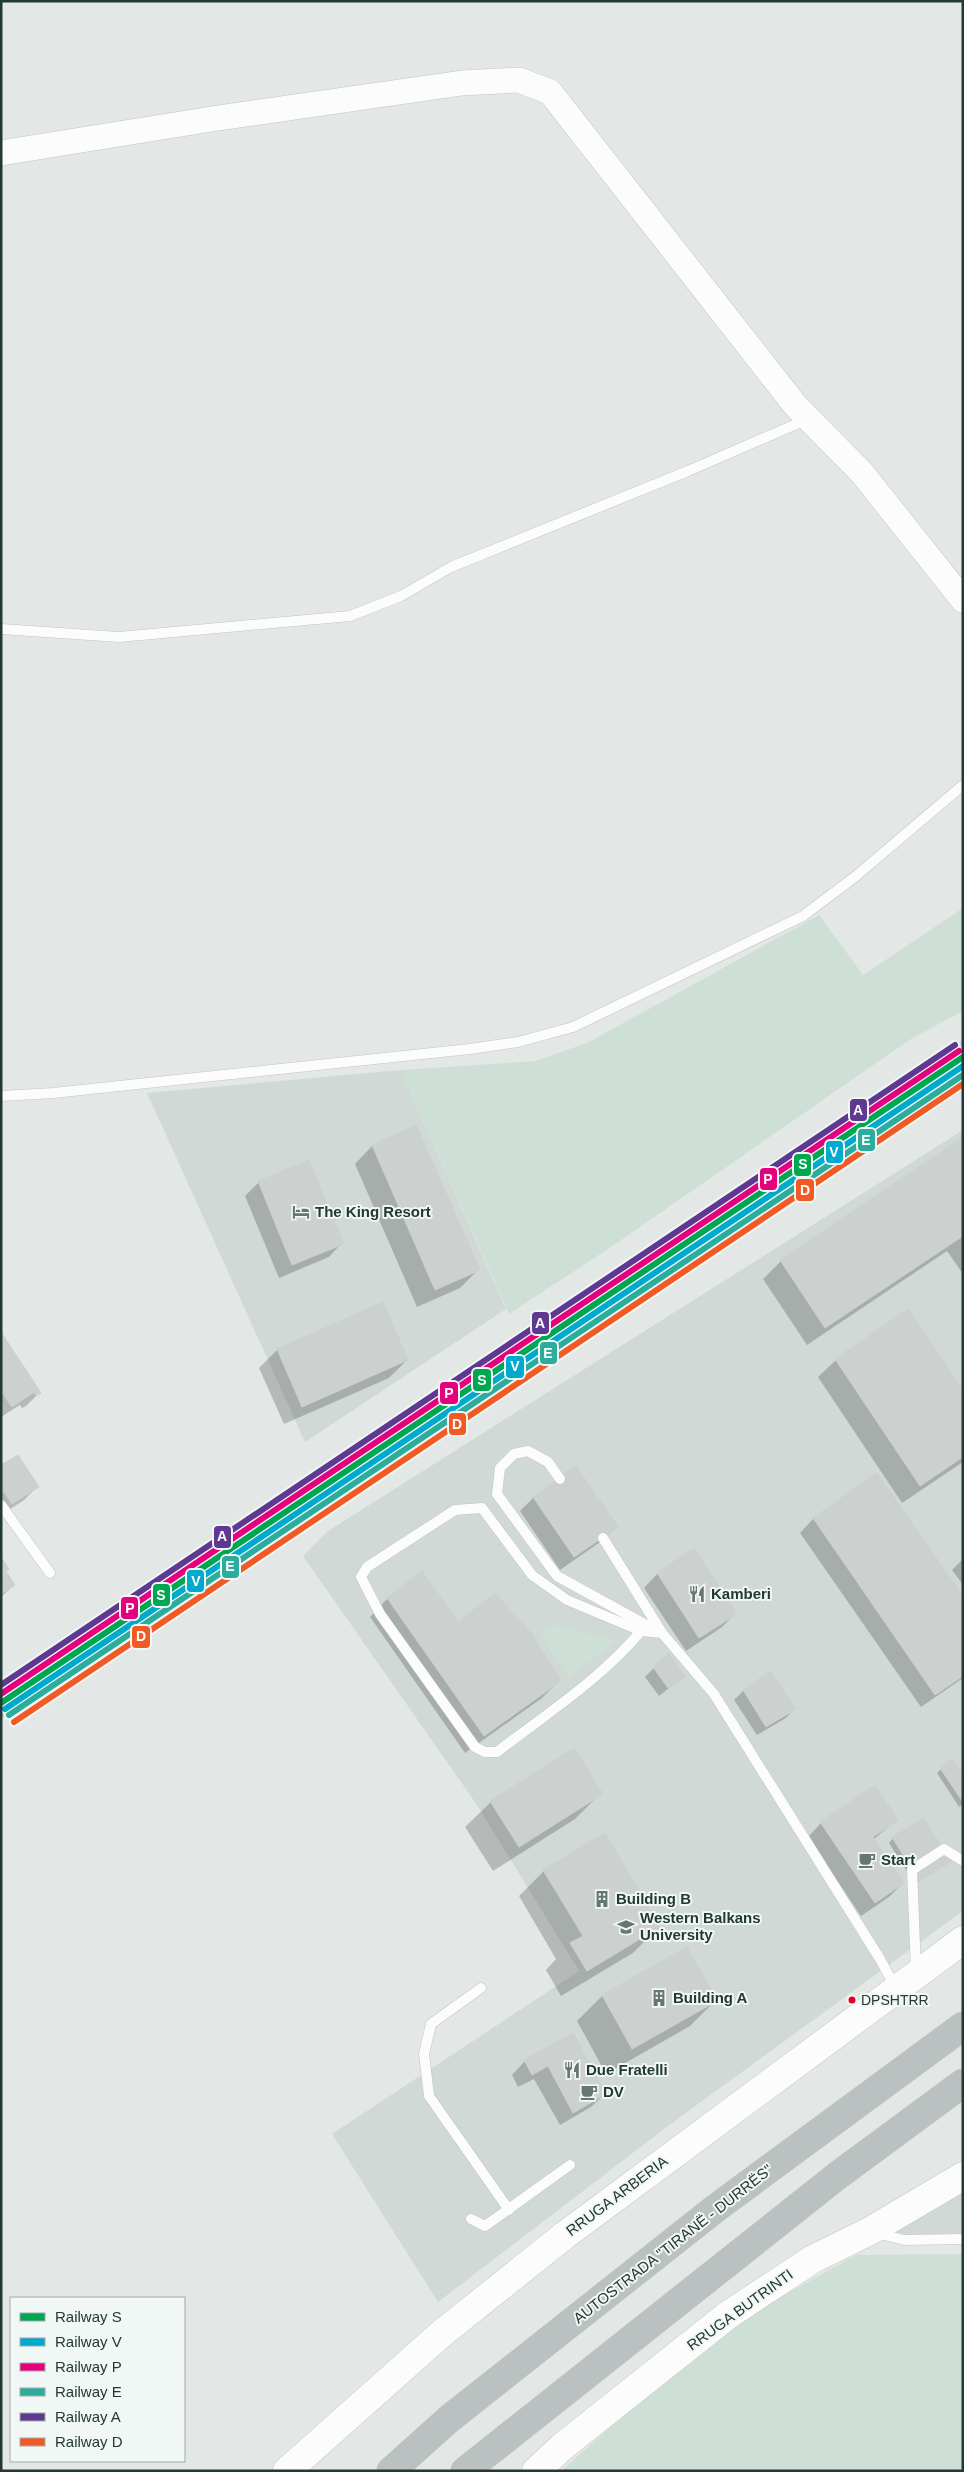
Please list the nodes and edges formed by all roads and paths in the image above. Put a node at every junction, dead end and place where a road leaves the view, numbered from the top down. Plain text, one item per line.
1 (1, 153) edge
2 (808, 419) junction
3 (963, 600) edge
4 (1, 629) edge
5 (963, 785) edge
6 (1, 1096) edge
7 (560, 1479) dead end
8 (1, 1506) edge
9 (603, 1538) dead end
10 (50, 1574) dead end
11 (641, 1631) junction
12 (662, 1633) junction
13 (963, 1861) edge
14 (963, 1940) edge
15 (906, 1981) junction
16 (482, 1988) dead end
17 (963, 2026) edge
18 (963, 2083) edge
19 (570, 2165) dead end
20 (963, 2176) edge
21 (509, 2210) junction
22 (471, 2219) dead end
23 (870, 2232) junction
24 (963, 2239) edge
25 (286, 2471) edge
26 (391, 2471) edge
27 (465, 2471) edge
28 (536, 2471) edge

1 - 2 street
2 - 3 street
2 - 4 lane
5 - 6 lane
7 - 12 lane
8 - 10 lane
9 - 12 lane
11 - 11 lane
11 - 12 lane
12 - 15 lane
13 - 15 lane
14 - 15 main road, RRUGA ARBERIA
15 - 25 main road, RRUGA ARBERIA
16 - 21 lane
17 - 26 highway, AUTOSTRADA "TIRANË - DURRËS"
18 - 27 highway
19 - 21 lane
20 - 23 main road, RRUGA BUTRINTI
21 - 22 lane
23 - 24 lane
23 - 28 main road, RRUGA BUTRINTI

